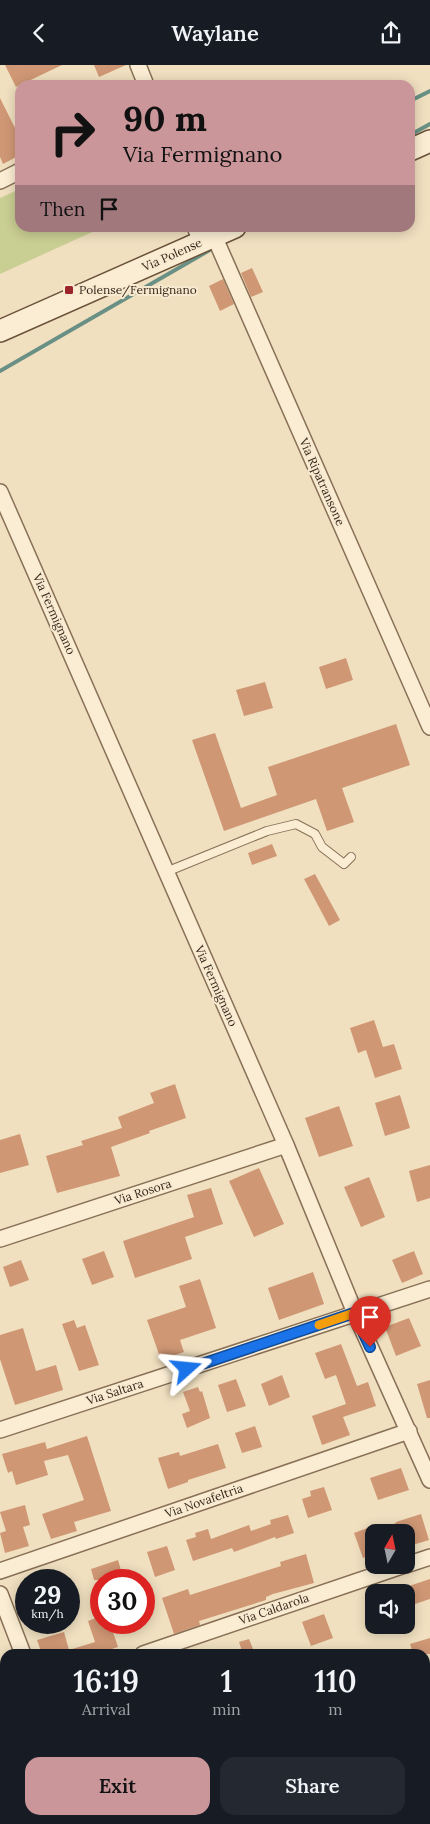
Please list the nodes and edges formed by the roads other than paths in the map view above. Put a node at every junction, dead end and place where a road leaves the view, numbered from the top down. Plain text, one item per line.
1 (138, 65) edge
2 (144, 80) edge
3 (430, 141) edge
4 (415, 148) edge
5 (15, 174) edge
6 (0, 181) edge
7 (205, 233) edge
8 (0, 331) edge
9 (0, 491) edge
10 (430, 727) edge
11 (351, 857) dead end
12 (166, 871) junction
13 (286, 1145) junction
14 (0, 1239) edge
15 (430, 1289) edge
16 (354, 1313) junction
17 (0, 1430) edge
18 (409, 1431) junction
19 (430, 1480) edge
20 (430, 1557) edge
21 (415, 1562) edge
22 (0, 1571) edge
23 (379, 1574) edge
24 (0, 1594) edge
25 (21, 1649) edge
26 (158, 1649) edge

1 - 2 street
3 - 4 main road
5 - 6 street
7 - 8 main road, Via Polense
7 - 10 street, Via Ripatransone
9 - 12 street, Via Fermignano
11 - 12 lane
12 - 13 street, Via Fermignano
13 - 14 street, Via Rosora
13 - 16 street, Via Fermignano
15 - 16 street, Via Saltara
16 - 17 street, Via Saltara
16 - 18 street, Via Fermignano
18 - 19 street, Via Fermignano
18 - 22 street, Via Novafeltria
20 - 21 street, Via Caldarola
23 - 26 street, Via Caldarola
24 - 25 street

